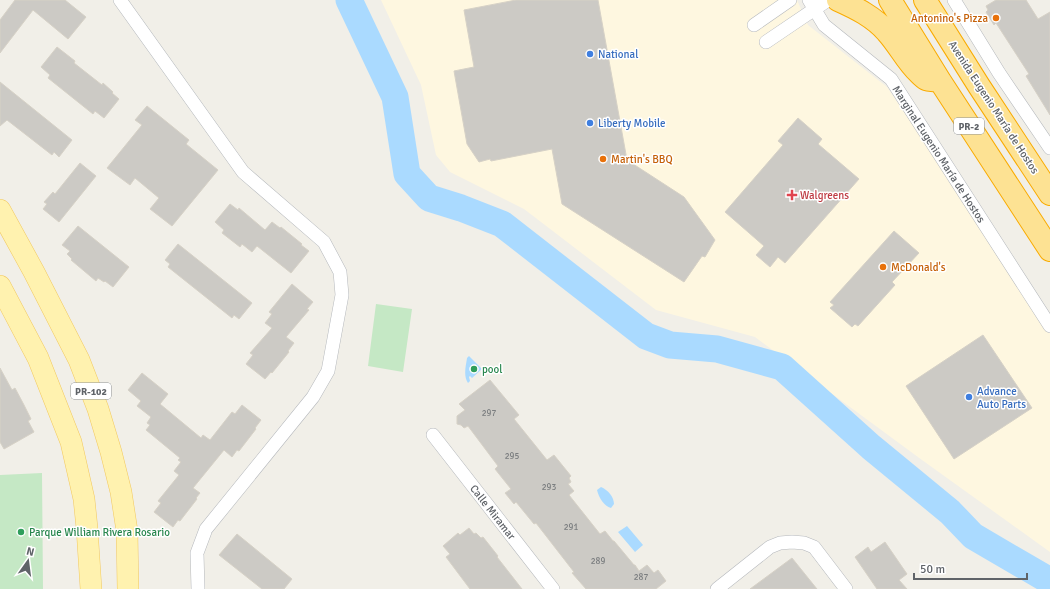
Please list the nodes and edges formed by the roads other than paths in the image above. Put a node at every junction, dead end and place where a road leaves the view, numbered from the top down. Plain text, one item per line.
1 (120, 0) edge
2 (790, 0) edge
3 (837, 0) edge
4 (890, 0) edge
5 (925, 0) edge
6 (954, 0) edge
7 (820, 2) edge
8 (754, 25) dead end
9 (766, 42) dead end
10 (940, 81) junction
11 (1050, 148) edge
12 (1050, 194) edge
13 (0, 210) edge
14 (1050, 250) edge
15 (0, 286) edge
16 (1050, 326) edge
17 (433, 435) dead end
18 (91, 589) edge
19 (128, 589) edge
20 (198, 589) edge
21 (553, 589) edge
22 (717, 589) edge
23 (846, 589) edge

1 - 20 street
2 - 8 street
3 - 7 highway
3 - 10 highway
4 - 10 highway, PR-2
5 - 12 highway, Avenida Eugenio María de Hostos / PR-2
6 - 11 street
7 - 9 street
7 - 16 street, Marginal Eugenio María de Hostos
10 - 14 highway, PR-2
13 - 19 main road, PR-102
15 - 18 main road, PR-102
17 - 21 street, Calle Miramar
22 - 23 street

